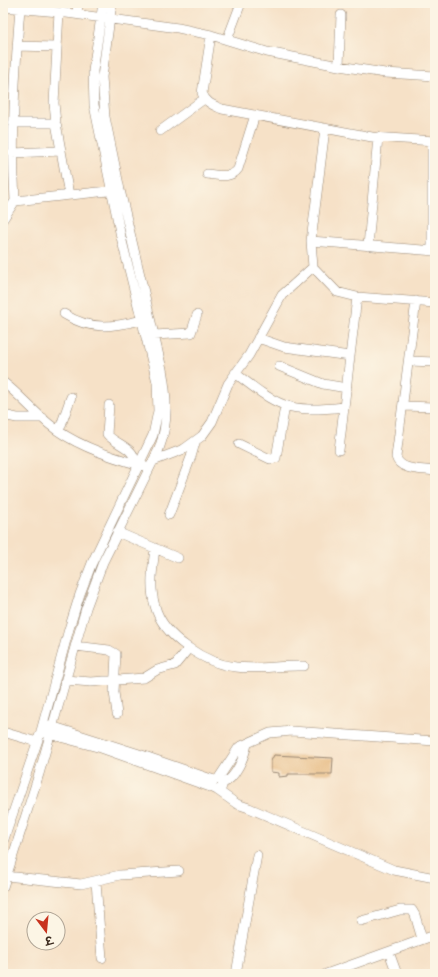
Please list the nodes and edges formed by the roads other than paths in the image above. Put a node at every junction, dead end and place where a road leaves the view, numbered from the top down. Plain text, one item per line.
1 (4, 3) edge
2 (78, 3) edge
3 (103, 3) edge
4 (112, 3) edge
5 (242, 3) edge
6 (20, 8) junction
7 (59, 12) junction
8 (77, 14) junction
9 (341, 15) dead end
10 (104, 18) junction
11 (210, 35) junction
12 (227, 40) junction
13 (17, 46) junction
14 (56, 48) junction
15 (339, 66) junction
16 (435, 76) edge
17 (204, 99) junction
18 (255, 115) junction
19 (13, 123) junction
20 (56, 123) junction
21 (325, 129) junction
22 (160, 131) dead end
23 (378, 138) junction
24 (433, 141) edge
25 (61, 151) junction
26 (12, 153) junction
27 (207, 174) dead end
28 (116, 190) junction
29 (69, 195) junction
30 (15, 201) junction
31 (3, 219) edge
32 (311, 241) junction
33 (368, 246) junction
34 (433, 251) edge
35 (313, 267) junction
36 (357, 297) junction
37 (416, 301) junction
38 (435, 303) edge
39 (64, 314) dead end
40 (198, 316) dead end
41 (142, 320) junction
42 (154, 335) junction
43 (258, 338) junction
44 (350, 356) junction
45 (409, 361) junction
46 (435, 362) edge
47 (280, 366) dead end
48 (235, 373) junction
49 (3, 382) edge
50 (346, 388) junction
51 (71, 397) dead end
52 (109, 405) dead end
53 (285, 406) junction
54 (403, 406) junction
55 (344, 407) junction
56 (435, 407) edge
57 (3, 415) edge
58 (43, 418) junction
59 (59, 431) junction
60 (195, 443) junction
61 (239, 444) dead end
62 (339, 450) dead end
63 (136, 464) junction
64 (151, 464) junction
65 (435, 471) edge
66 (168, 515) dead end
67 (117, 532) junction
68 (155, 548) junction
69 (178, 558) dead end
70 (75, 646) junction
71 (189, 648) junction
72 (304, 666) dead end
73 (66, 680) junction
74 (114, 680) junction
75 (117, 714) dead end
76 (42, 727) junction
77 (52, 730) junction
78 (3, 732) edge
79 (435, 741) edge
80 (37, 742) junction
81 (218, 784) junction
82 (6, 822) edge
83 (3, 842) edge
84 (257, 855) dead end
85 (179, 871) dead end
86 (6, 876) junction
87 (435, 878) edge
88 (96, 882) junction
89 (3, 887) edge
90 (362, 921) dead end
91 (435, 935) edge
92 (422, 940) junction
93 (389, 952) junction
94 (102, 958) dead end
95 (236, 974) edge
96 (326, 974) edge
97 (397, 974) edge

1 - 6 street
2 - 8 street
3 - 10 street
4 - 10 street
5 - 12 street
6 - 7 street
6 - 13 street
7 - 8 street
7 - 14 street
8 - 10 street
9 - 15 street
10 - 11 street
10 - 28 street
11 - 12 street
11 - 17 street
12 - 15 street
13 - 14 street
13 - 19 street
14 - 20 street
15 - 16 street
17 - 18 street
17 - 22 street
18 - 21 street
18 - 27 street
19 - 20 street
19 - 26 street
20 - 25 street
21 - 23 street
21 - 32 street
23 - 24 street
23 - 33 street
24 - 34 street
25 - 26 street
25 - 29 street
26 - 30 street
28 - 29 street
28 - 41 street
28 - 42 street
29 - 30 street
30 - 31 street
32 - 33 street
32 - 35 street
33 - 34 street
35 - 36 street
35 - 43 street
36 - 37 street
36 - 44 street
37 - 38 street
37 - 45 street
39 - 41 street
40 - 42 street
41 - 63 street
42 - 64 street
43 - 44 street
43 - 48 street
44 - 50 street
45 - 46 street
45 - 54 street
47 - 50 street
48 - 53 street
48 - 60 street
49 - 58 street
50 - 55 street
51 - 59 street
52 - 63 street
53 - 55 street
53 - 61 street
54 - 56 street
54 - 65 street
55 - 62 street
57 - 58 street
58 - 59 street
59 - 63 street
60 - 64 street
60 - 66 street
63 - 64 street
63 - 76 street
64 - 67 street
67 - 68 street
67 - 70 street
68 - 69 street
68 - 71 street
70 - 73 street
70 - 74 street
71 - 72 street
71 - 74 street
73 - 74 street
73 - 77 street
74 - 75 street
76 - 77 street
76 - 80 street
77 - 81 street
77 - 86 street
78 - 80 street
79 - 81 street
80 - 82 street
81 - 87 street
82 - 83 street
84 - 95 street
85 - 88 street
86 - 88 street
86 - 89 street
88 - 94 street
90 - 92 street
91 - 92 street
92 - 93 street
93 - 96 street
93 - 97 street

